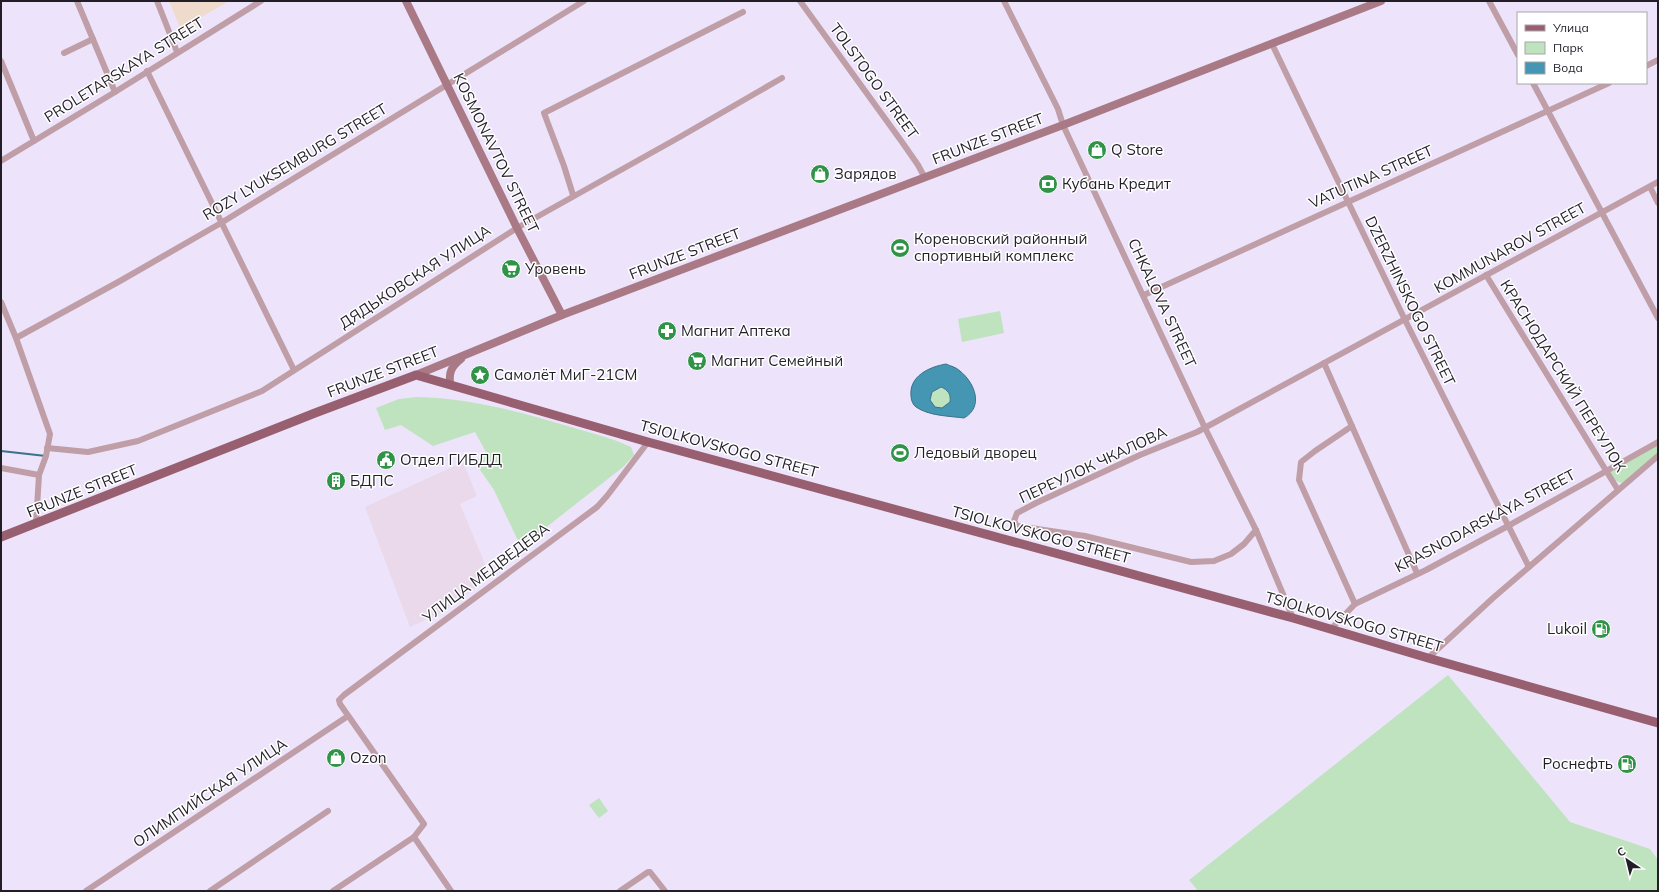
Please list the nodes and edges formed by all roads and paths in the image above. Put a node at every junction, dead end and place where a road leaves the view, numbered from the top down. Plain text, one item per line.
1 (77, 1) edge
2 (157, 1) edge
3 (261, 1) edge
4 (406, 1) edge
5 (584, 1) edge
6 (800, 1) edge
7 (1004, 1) edge
8 (1381, 1) edge
9 (1489, 1) edge
10 (743, 12) dead end
11 (93, 39) junction
12 (1272, 44) junction
13 (177, 52) junction
14 (64, 53) dead end
15 (1517, 53) edge
16 (1658, 60) edge
17 (1, 61) edge
18 (1647, 66) edge
19 (147, 71) junction
20 (782, 78) dead end
21 (1534, 84) edge
22 (1607, 84) edge
23 (447, 85) junction
24 (115, 92) junction
25 (1548, 111) junction
26 (1063, 125) junction
27 (34, 141) junction
28 (1, 160) edge
29 (925, 178) junction
30 (1658, 182) edge
31 (1650, 186) junction
32 (573, 195) junction
33 (1347, 202) junction
34 (1658, 203) edge
35 (1603, 212) junction
36 (222, 223) junction
37 (517, 228) junction
38 (1486, 275) junction
39 (1144, 295) junction
40 (1, 302) edge
41 (562, 316) junction
42 (1658, 318) edge
43 (1405, 320) junction
44 (16, 338) junction
45 (466, 355) junction
46 (1324, 363) junction
47 (294, 370) junction
48 (416, 375) junction
49 (450, 384) junction
50 (1352, 426) junction
51 (1205, 428) junction
52 (648, 442) junction
53 (1658, 442) edge
54 (47, 448) junction
55 (1658, 456) edge
56 (1, 468) edge
57 (1606, 471) junction
58 (39, 475) junction
59 (1618, 490) junction
60 (36, 524) junction
61 (1508, 526) junction
62 (1256, 530) junction
63 (1, 538) edge
64 (1529, 567) junction
65 (1417, 572) junction
66 (1355, 604) junction
67 (1293, 618) junction
68 (1331, 629) junction
69 (1428, 658) junction
70 (348, 716) junction
71 (1658, 723) edge
72 (328, 811) dead end
73 (414, 837) junction
74 (86, 891) edge
75 (210, 891) edge
76 (333, 891) edge
77 (451, 891) edge
78 (620, 891) edge
79 (665, 891) edge

1 - 11 street
2 - 13 street
3 - 13 street, PROLETARSKAYA STREET
4 - 23 main road, KOSMONAVTOV STREET
5 - 23 street, ROZY LYUKSEMBURG STREET
6 - 29 street, TOLSTOGO STREET
7 - 26 street, CHKALOVA STREET
8 - 12 main road, FRUNZE STREET
9 - 15 street
10 - 32 street
11 - 14 street
11 - 24 street
12 - 26 main road, FRUNZE STREET
12 - 33 street, DZERZHINSKOGO STREET
13 - 19 street, PROLETARSKAYA STREET
16 - 18 street
17 - 27 street
19 - 24 street, PROLETARSKAYA STREET
19 - 36 street
20 - 32 street, ДЯДЬКОВСКАЯ УЛИЦА
21 - 25 street
22 - 25 street, VATUTINA STREET
23 - 36 street, ROZY LYUKSEMBURG STREET
23 - 37 main road, KOSMONAVTOV STREET
24 - 27 street, PROLETARSKAYA STREET
25 - 33 street, VATUTINA STREET
25 - 35 street
26 - 29 main road, FRUNZE STREET
26 - 39 street, CHKALOVA STREET
27 - 28 street, PROLETARSKAYA STREET
29 - 41 main road, FRUNZE STREET
30 - 31 street, KOMMUNAROV STREET
31 - 34 street
31 - 35 street, KOMMUNAROV STREET
32 - 37 street, ДЯДЬКОВСКАЯ УЛИЦА
33 - 39 street, VATUTINA STREET
33 - 43 street, DZERZHINSKOGO STREET
35 - 38 street, KOMMUNAROV STREET
35 - 42 street
36 - 44 street, ROZY LYUKSEMBURG STREET
36 - 47 street
37 - 41 main road, KOSMONAVTOV STREET
37 - 47 street, ДЯДЬКОВСКАЯ УЛИЦА
38 - 43 street, KOMMUNAROV STREET
38 - 57 street, КРАСНОДАРСКИЙ ПЕРЕУЛОК
39 - 51 street, CHKALOVA STREET
40 - 44 street
41 - 45 main road, FRUNZE STREET
43 - 46 street, KOMMUNAROV STREET
43 - 61 street, DZERZHINSKOGO STREET
44 - 54 street
45 - 48 main road, FRUNZE STREET
45 - 49 main road
46 - 50 street
46 - 51 street, KOMMUNAROV STREET
47 - 54 street, ДЯДЬКОВСКАЯ УЛИЦА
48 - 49 main road, TSIOLKOVSKOGO STREET
48 - 60 main road, FRUNZE STREET
49 - 52 main road, TSIOLKOVSKOGO STREET
50 - 65 street
50 - 66 street
51 - 62 street, CHKALOVA STREET
51 - 62 street, ПЕРЕУЛОК ЧКАЛОВА
52 - 67 main road, TSIOLKOVSKOGO STREET
52 - 70 street, УЛИЦА МЕДВЕДЕВА
53 - 57 street, KRASNODARSKAYA STREET
54 - 58 street
55 - 59 street
56 - 58 street
57 - 59 street, КРАСНОДАРСКИЙ ПЕРЕУЛОК
57 - 61 street, KRASNODARSKAYA STREET
58 - 60 street
59 - 64 street
60 - 63 main road, FRUNZE STREET
61 - 64 street, DZERZHINSKOGO STREET
61 - 65 street, KRASNODARSKAYA STREET
62 - 67 street, CHKALOVA STREET
64 - 69 street
65 - 66 street, KRASNODARSKAYA STREET
66 - 68 street, KRASNODARSKAYA STREET
67 - 68 main road, TSIOLKOVSKOGO STREET
68 - 69 main road, TSIOLKOVSKOGO STREET
69 - 71 main road, TSIOLKOVSKOGO STREET
70 - 73 street
70 - 74 street, ОЛИМПИЙСКАЯ УЛИЦА
72 - 75 street
73 - 76 street
73 - 77 street
78 - 79 street

